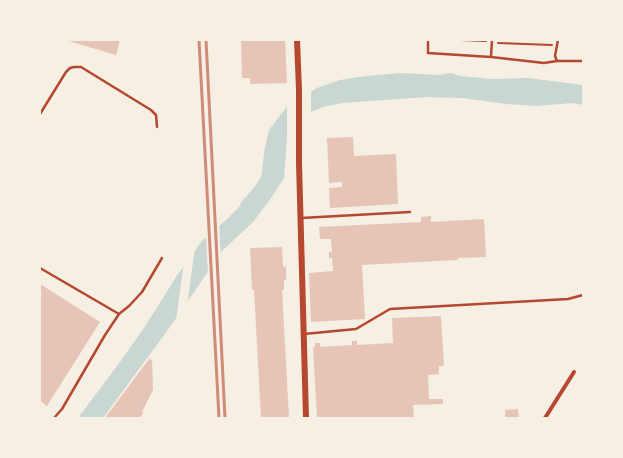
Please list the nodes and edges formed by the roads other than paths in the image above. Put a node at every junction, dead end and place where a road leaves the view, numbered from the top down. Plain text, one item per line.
1 (297, 40) edge
2 (428, 40) edge
3 (558, 40) edge
4 (492, 41) edge
5 (491, 57) junction
6 (557, 61) junction
7 (583, 61) edge
8 (40, 114) edge
9 (157, 127) dead end
10 (410, 212) dead end
11 (301, 218) junction
12 (162, 258) dead end
13 (40, 268) edge
14 (583, 295) edge
15 (119, 314) junction
16 (304, 334) junction
17 (574, 372) dead end
18 (54, 418) edge
19 (306, 418) edge
20 (545, 418) edge

1 - 11 street
2 - 5 lane
3 - 6 lane
4 - 5 lane
5 - 6 lane
6 - 7 lane
8 - 9 lane
10 - 11 lane
11 - 16 street
12 - 15 lane
13 - 15 lane
14 - 16 lane
15 - 18 lane
16 - 19 street
17 - 20 street

